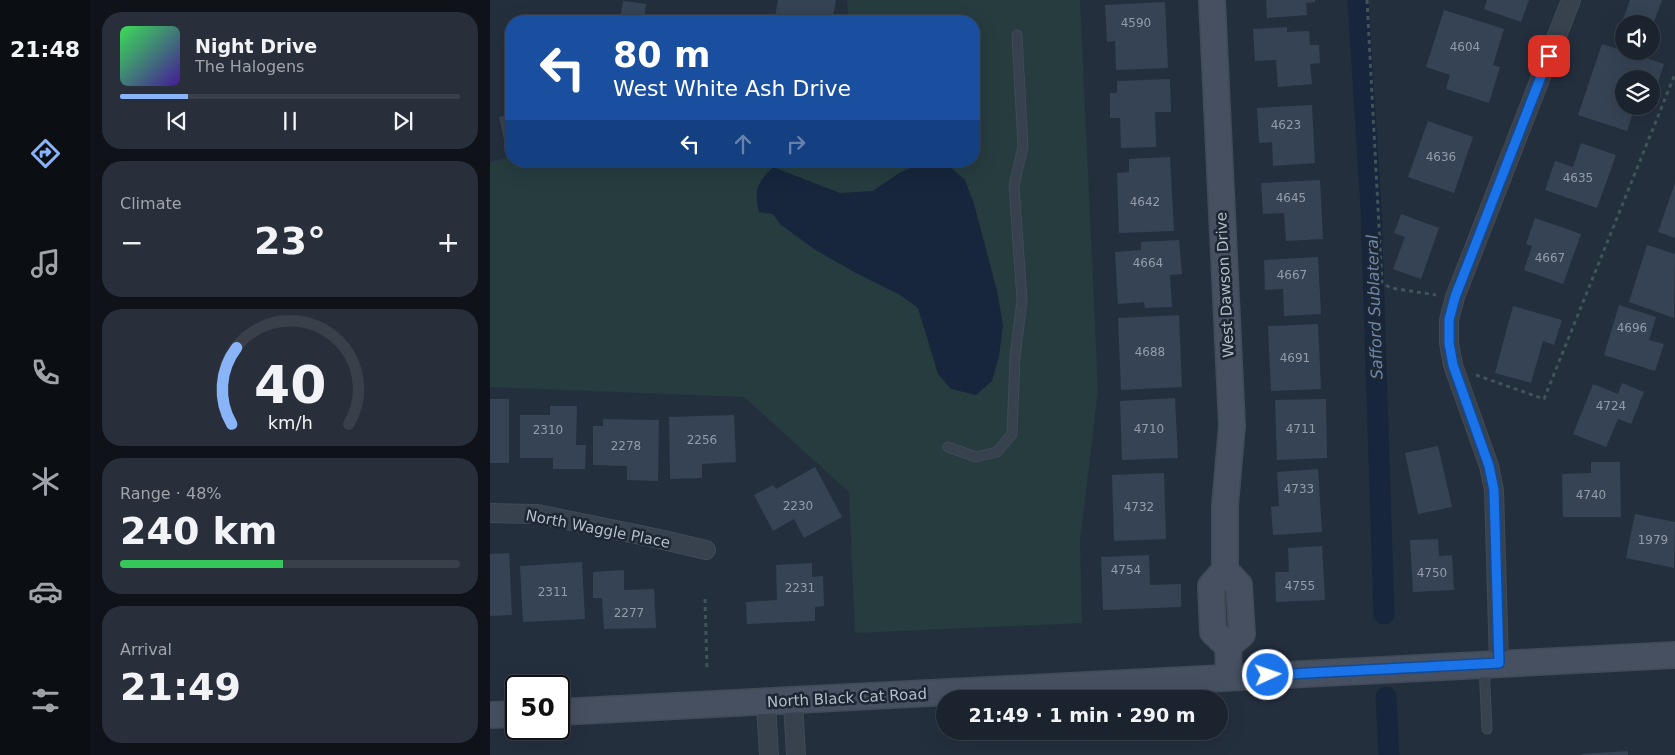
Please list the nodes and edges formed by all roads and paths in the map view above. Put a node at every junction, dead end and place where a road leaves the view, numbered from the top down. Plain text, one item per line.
1 (1212, 0) edge
2 (1367, 0) edge
3 (1571, 0) edge
4 (1017, 35) dead end
5 (1675, 74) edge
6 (1436, 295) dead end
7 (1473, 374) dead end
8 (948, 447) dead end
9 (490, 513) edge
10 (706, 550) dead end
11 (704, 598) dead end
12 (1675, 655) edge
13 (1491, 664) junction
14 (707, 670) dead end
15 (1229, 677) junction
16 (793, 702) junction
17 (766, 703) junction
18 (570, 712) edge
19 (505, 714) edge
20 (490, 715) edge
21 (1487, 729) dead end
22 (769, 755) edge
23 (796, 755) edge

1 - 15 main road, West Dawson Drive
2 - 6 path
3 - 13 street
4 - 8 lane
5 - 7 path
9 - 10 street, North Waggle Place
11 - 14 path
12 - 13 main road, North Black Cat Road
13 - 15 main road, North Black Cat Road
13 - 21 lane
15 - 16 main road, North Black Cat Road
16 - 17 main road, North Black Cat Road
16 - 23 street
17 - 18 main road, North Black Cat Road
17 - 22 street
19 - 20 main road

